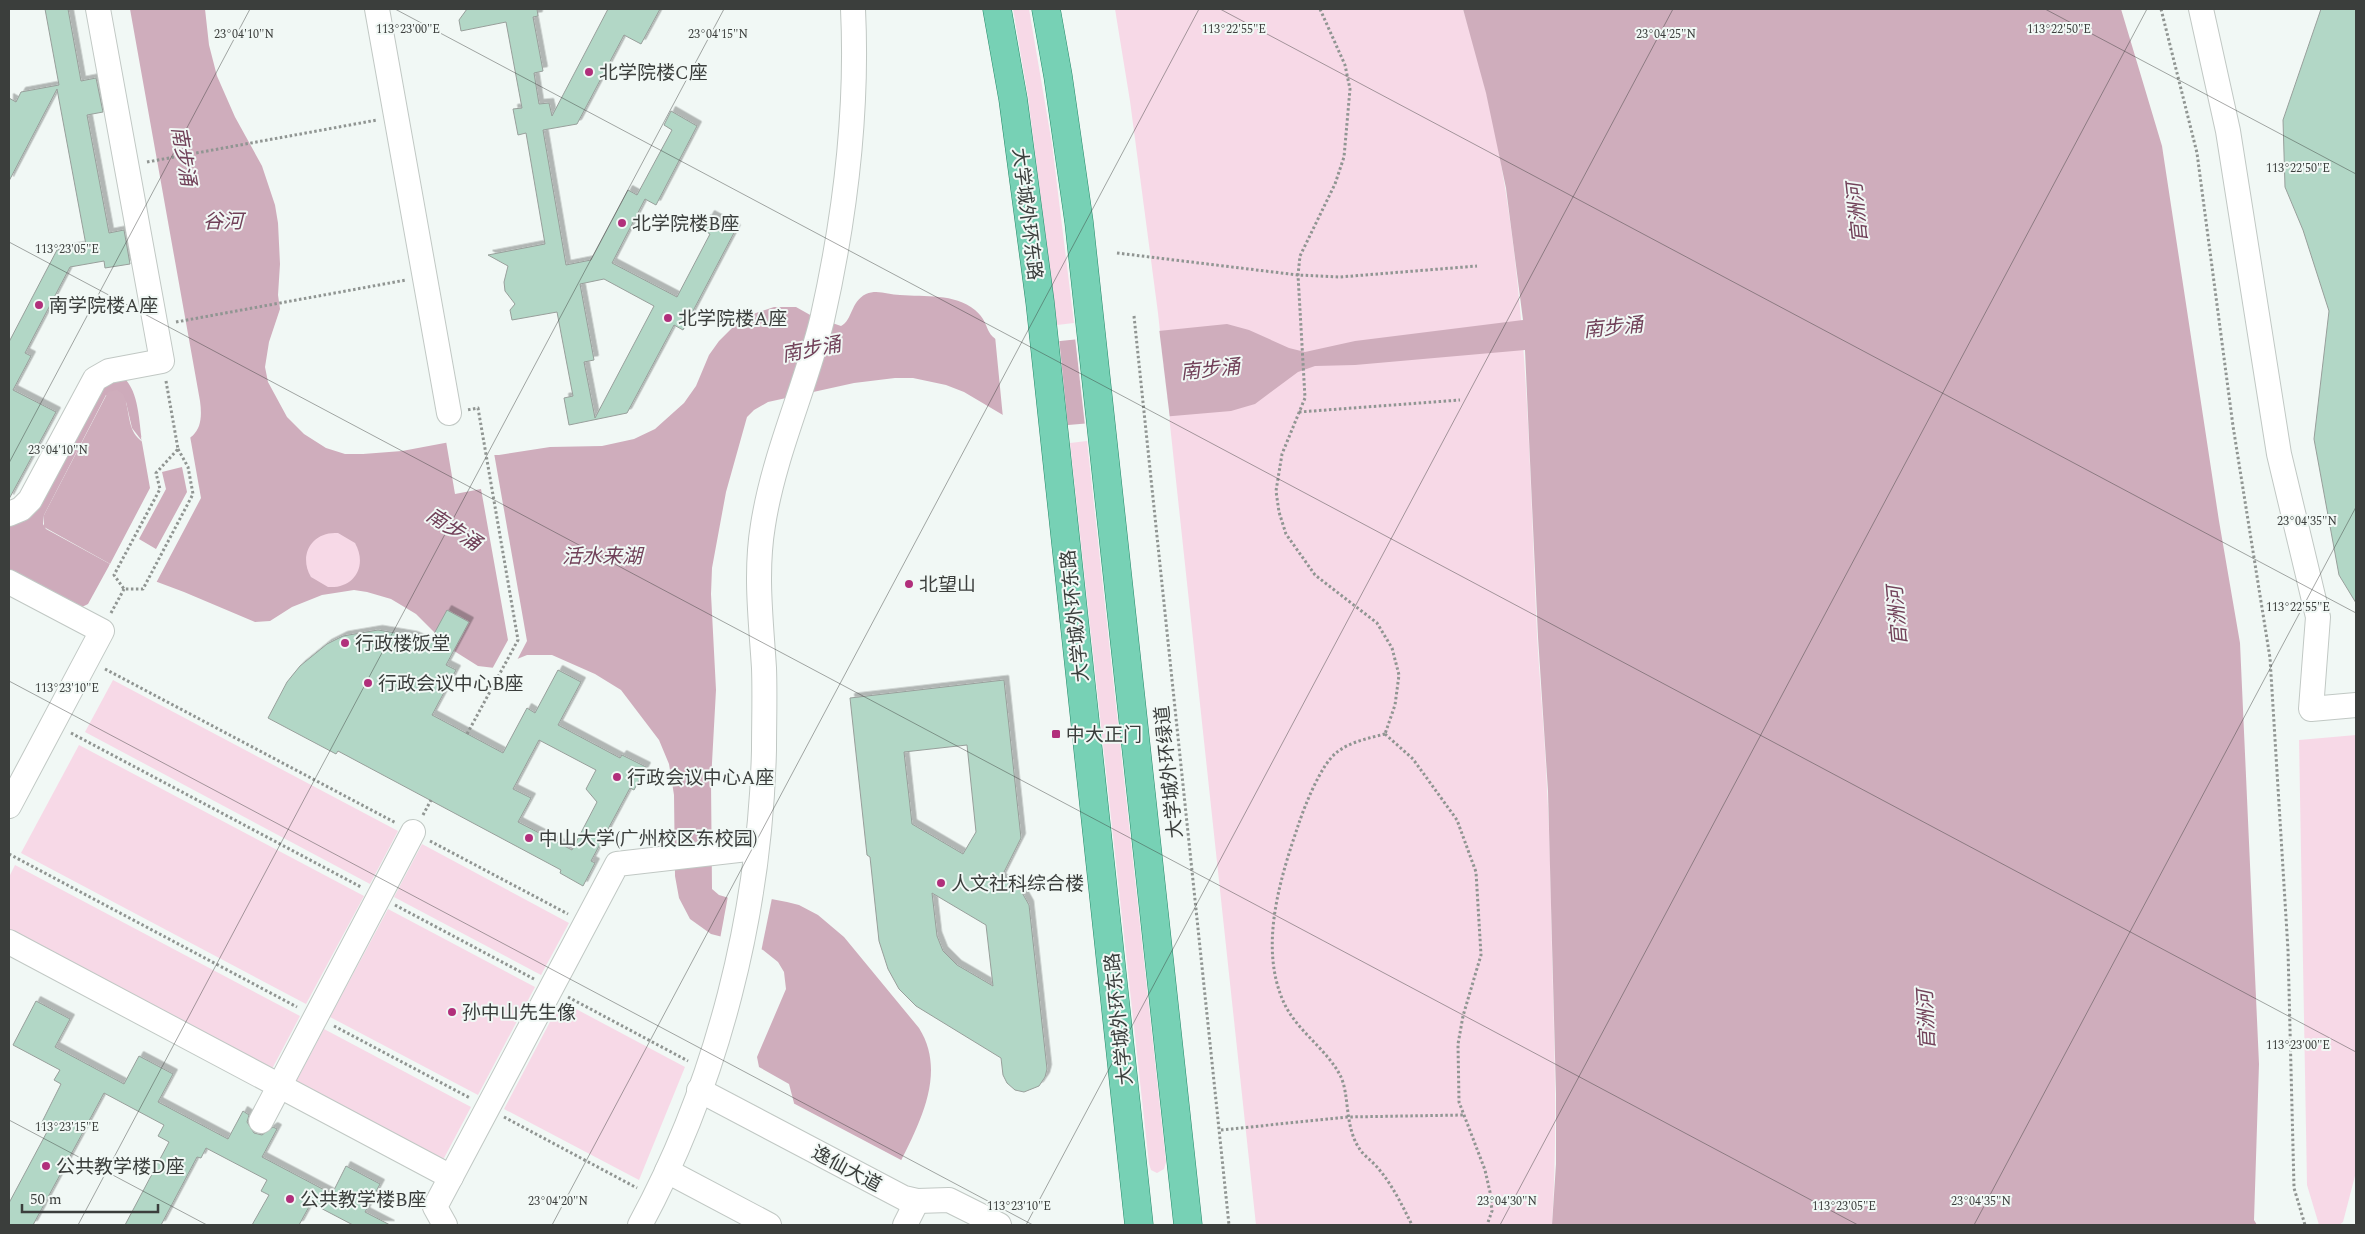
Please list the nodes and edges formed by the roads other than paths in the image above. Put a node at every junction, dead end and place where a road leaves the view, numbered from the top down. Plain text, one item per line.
1 (98, 9) edge
2 (377, 9) edge
3 (853, 9) edge
4 (997, 9) edge
5 (1046, 9) edge
6 (2201, 9) edge
7 (449, 414) road end
8 (9, 514) edge
9 (9, 582) edge
10 (2356, 705) edge
11 (9, 806) edge
12 (413, 832) road end
13 (756, 848) junction
14 (9, 942) edge
15 (279, 1086) junction
16 (699, 1090) junction
17 (261, 1121) dead end
18 (667, 1171) junction
19 (451, 1177) junction
20 (917, 1201) junction
21 (445, 1225) edge
22 (640, 1225) edge
23 (769, 1225) edge
24 (905, 1225) edge
25 (999, 1225) edge
26 (1140, 1225) edge
27 (1188, 1225) edge

1 - 8 lane
2 - 7 lane
3 - 13 lane
4 - 26 main road, 大学城外环东路
5 - 27 main road
6 - 10 lane
9 - 11 lane
12 - 15 lane
13 - 16 lane
13 - 19 lane
14 - 15 lane
15 - 17 lane
15 - 19 lane
16 - 18 lane
16 - 20 lane, 逸仙大道
18 - 22 lane
18 - 23 lane
19 - 21 lane
20 - 24 lane
20 - 25 lane, 逸仙大道

